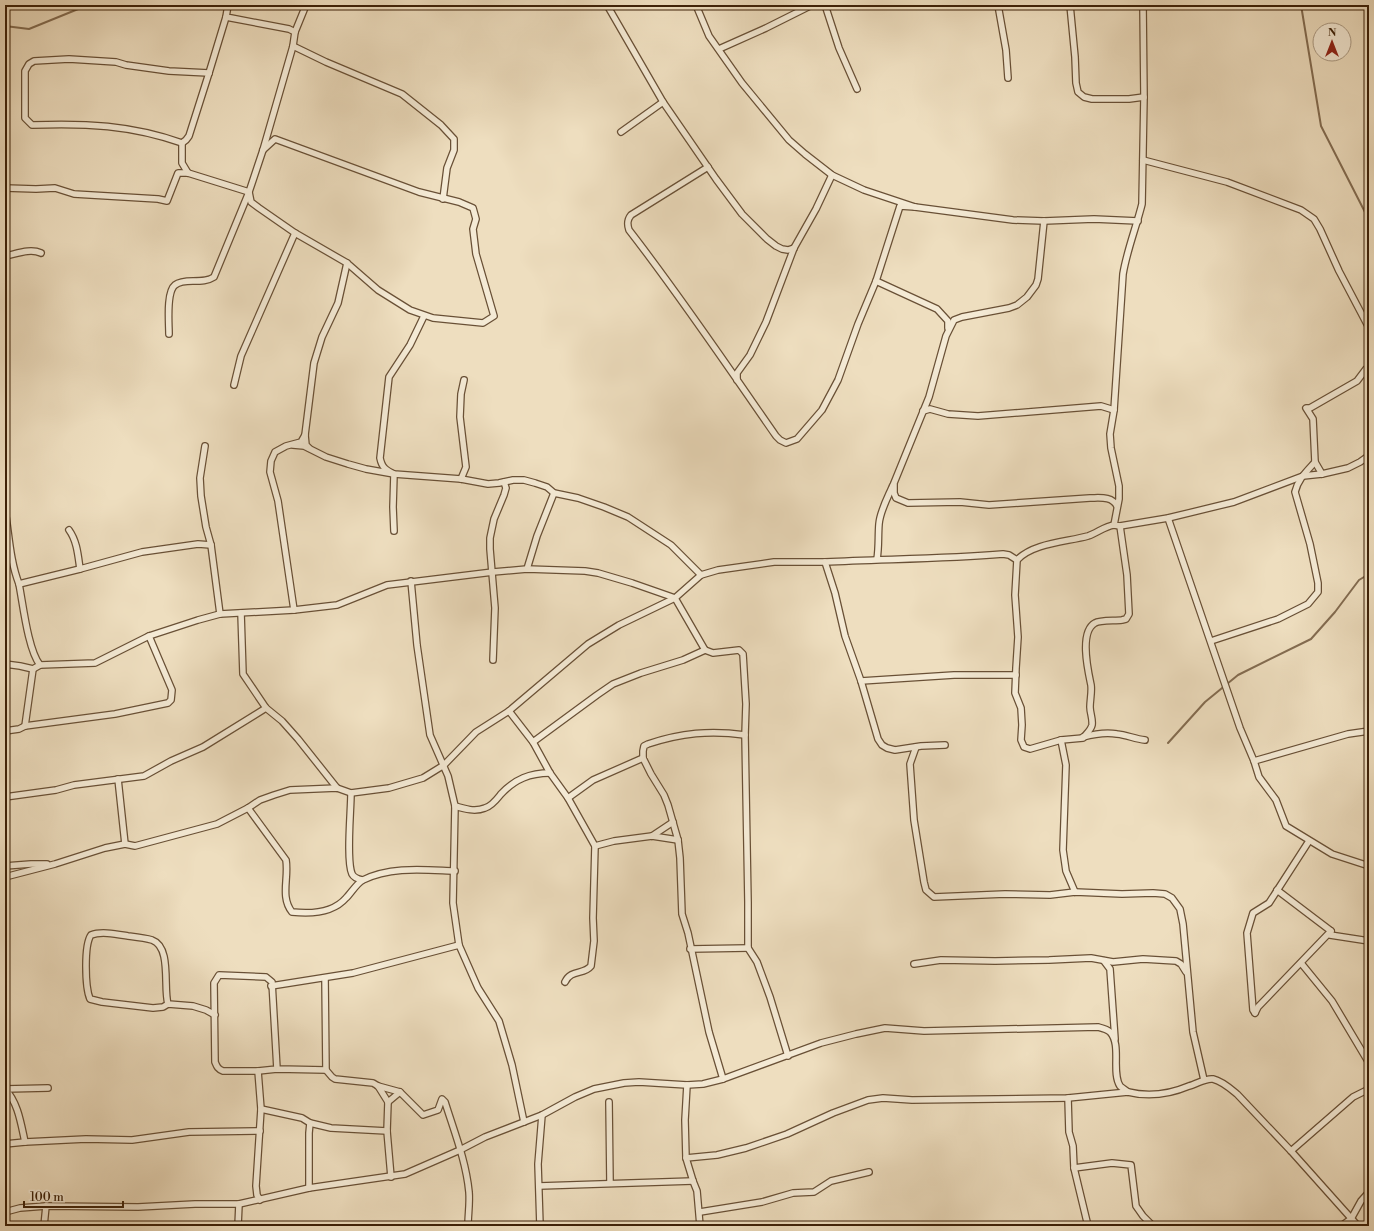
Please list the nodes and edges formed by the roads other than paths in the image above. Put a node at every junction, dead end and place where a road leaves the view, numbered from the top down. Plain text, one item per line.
1 (228, 5) edge
2 (306, 5) edge
3 (608, 5) edge
4 (696, 5) edge
5 (812, 5) edge
6 (825, 5) edge
7 (998, 5) edge
8 (1070, 5) edge
9 (1143, 5) edge
10 (226, 17) junction
11 (295, 32) junction
12 (293, 46) junction
13 (719, 49) junction
14 (210, 73) junction
15 (1008, 78) dead end
16 (857, 89) dead end
17 (1144, 97) junction
18 (663, 102) junction
19 (621, 132) dead end
20 (182, 144) junction
21 (263, 150) junction
22 (1143, 160) junction
23 (182, 163) junction
24 (708, 167) junction
25 (178, 173) junction
26 (188, 173) junction
27 (832, 175) junction
28 (5, 188) edge
29 (248, 192) junction
30 (443, 198) junction
31 (893, 200) junction
32 (900, 206) junction
33 (915, 207) junction
34 (1044, 221) junction
35 (1138, 221) junction
36 (295, 233) junction
37 (794, 248) junction
38 (41, 253) dead end
39 (5, 256) edge
40 (347, 263) junction
41 (876, 281) junction
42 (424, 316) junction
43 (1369, 328) edge
44 (169, 334) dead end
45 (946, 336) junction
46 (1369, 368) edge
47 (464, 380) dead end
48 (737, 380) junction
49 (234, 385) dead end
50 (929, 397) junction
51 (934, 410) junction
52 (1114, 410) junction
53 (923, 411) junction
54 (305, 434) junction
55 (293, 445) junction
56 (205, 446) dead end
57 (310, 449) junction
58 (1369, 454) edge
59 (1315, 462) junction
60 (394, 474) junction
61 (1322, 474) junction
62 (1302, 476) junction
63 (461, 479) junction
64 (504, 482) junction
65 (894, 483) junction
66 (554, 494) junction
67 (1117, 506) junction
68 (5, 510) edge
69 (1168, 518) junction
70 (1117, 525) junction
71 (69, 530) dead end
72 (394, 531) dead end
73 (211, 545) junction
74 (877, 559) junction
75 (1017, 560) junction
76 (825, 562) junction
77 (80, 569) junction
78 (527, 569) junction
79 (493, 572) junction
80 (701, 574) junction
81 (411, 581) junction
82 (19, 584) junction
83 (675, 598) junction
84 (294, 610) junction
85 (241, 613) junction
86 (220, 614) junction
87 (149, 636) junction
88 (1211, 641) junction
89 (705, 650) junction
90 (493, 660) dead end
91 (5, 664) edge
92 (40, 664) junction
93 (33, 669) junction
94 (1016, 675) junction
95 (861, 681) junction
96 (266, 708) junction
97 (509, 711) junction
98 (25, 726) junction
99 (5, 731) edge
100 (1369, 731) edge
101 (745, 736) junction
102 (1083, 738) junction
103 (1061, 740) junction
104 (1145, 740) dead end
105 (533, 742) junction
106 (944, 745) dead end
107 (916, 747) junction
108 (643, 758) junction
109 (1254, 761) junction
110 (444, 765) junction
111 (550, 774) junction
112 (118, 779) junction
113 (337, 788) junction
114 (351, 793) junction
115 (5, 797) edge
116 (568, 798) junction
117 (455, 806) junction
118 (248, 808) junction
119 (673, 822) junction
120 (652, 836) junction
121 (678, 840) junction
122 (1310, 841) junction
123 (125, 844) junction
124 (595, 846) junction
125 (55, 864) junction
126 (5, 866) edge
127 (1369, 866) edge
128 (455, 871) junction
129 (5, 877) edge
130 (362, 880) junction
131 (1277, 890) junction
132 (1075, 892) junction
133 (1331, 931) junction
134 (1369, 941) edge
135 (459, 945) junction
136 (748, 948) junction
137 (690, 949) junction
138 (1104, 961) junction
139 (1301, 962) junction
140 (914, 964) dead end
141 (1187, 974) junction
142 (325, 978) junction
143 (565, 982) dead end
144 (272, 986) junction
145 (168, 1004) junction
146 (215, 1015) junction
147 (1115, 1045) junction
148 (5, 1054) edge
149 (788, 1056) junction
150 (1369, 1062) edge
151 (278, 1069) junction
152 (326, 1070) junction
153 (258, 1071) junction
154 (723, 1079) junction
155 (1204, 1080) junction
156 (687, 1085) junction
157 (378, 1086) junction
158 (48, 1088) dead end
159 (5, 1089) edge
160 (1369, 1089) edge
161 (400, 1092) junction
162 (1128, 1092) junction
163 (1068, 1098) junction
164 (388, 1102) junction
165 (609, 1102) dead end
166 (261, 1109) junction
167 (542, 1115) junction
168 (524, 1122) junction
169 (310, 1123) junction
170 (260, 1131) junction
171 (387, 1131) junction
172 (25, 1142) junction
173 (5, 1144) edge
174 (460, 1150) junction
175 (1291, 1151) junction
176 (686, 1158) junction
177 (1074, 1168) junction
178 (869, 1172) dead end
179 (391, 1177) junction
180 (693, 1181) junction
181 (610, 1183) junction
182 (539, 1186) junction
183 (309, 1188) junction
184 (1369, 1192) edge
185 (260, 1200) junction
186 (238, 1204) junction
187 (46, 1206) junction
188 (5, 1212) edge
189 (700, 1212) junction
190 (1351, 1219) junction
191 (44, 1226) edge
192 (238, 1226) edge
193 (468, 1226) edge
194 (540, 1226) edge
195 (700, 1226) edge
196 (1088, 1226) edge
197 (1154, 1226) edge
198 (1341, 1226) edge
199 (1358, 1226) edge

1 - 10 street
2 - 11 street
3 - 18 street
4 - 13 street
5 - 13 street
6 - 16 street
7 - 15 street
8 - 17 street
9 - 17 street
10 - 11 street
10 - 14 street
11 - 12 street
12 - 21 street
12 - 30 street
13 - 27 street
14 - 20 street
14 - 20 street
17 - 22 street
18 - 19 street
18 - 24 street
20 - 23 street
21 - 29 street
21 - 30 street
22 - 35 street
22 - 43 street
23 - 25 street
23 - 26 street
24 - 37 street
24 - 48 street
25 - 26 street
25 - 28 street
26 - 29 street
27 - 31 street
27 - 37 street
29 - 36 street
29 - 44 street
30 - 42 street
31 - 32 street
31 - 33 street
32 - 33 street
32 - 41 street
33 - 34 street
34 - 35 street
34 - 45 street
35 - 52 street
36 - 40 street
36 - 49 street
37 - 48 street
38 - 39 street
40 - 42 street
40 - 54 street
41 - 45 street
41 - 48 street
42 - 60 street
45 - 50 street
46 - 59 street
47 - 63 street
50 - 51 street
50 - 53 street
51 - 52 street
51 - 53 street
52 - 67 street
53 - 65 street
54 - 55 street
54 - 57 street
55 - 57 street
55 - 84 street
56 - 73 street
57 - 60 street
58 - 61 street
59 - 61 street
59 - 62 street
60 - 63 street
60 - 72 street
61 - 62 street
62 - 69 street
62 - 88 street
63 - 64 street
64 - 66 street
64 - 79 street
65 - 67 street
65 - 74 street
66 - 78 street
66 - 80 street
67 - 70 street
68 - 82 street
69 - 70 street
69 - 88 street
70 - 75 street
70 - 102 street
71 - 77 street
73 - 77 street
73 - 86 street
74 - 75 street
74 - 76 street
75 - 94 street
76 - 80 street
76 - 95 street
77 - 82 street
78 - 79 street
78 - 83 street
79 - 81 street
79 - 90 street
80 - 83 street
81 - 84 street
81 - 110 street
82 - 92 street
83 - 89 street
83 - 97 street
84 - 85 street
85 - 86 street
85 - 96 street
86 - 87 street
87 - 92 street
87 - 98 street
88 - 109 street
89 - 101 street
89 - 105 street
91 - 93 street
92 - 93 street
93 - 98 street
94 - 95 street
94 - 103 street
95 - 107 street
96 - 112 street
96 - 113 street
97 - 105 street
97 - 110 street
98 - 99 street
100 - 109 street
101 - 108 street
101 - 136 street
102 - 103 street
102 - 104 street
103 - 132 street
105 - 111 street
106 - 107 street
107 - 132 street
108 - 116 street
108 - 119 street
109 - 122 street
110 - 114 street
110 - 117 street
111 - 116 street
111 - 117 street
112 - 115 street
112 - 123 street
113 - 114 street
113 - 118 street
114 - 130 street
116 - 124 street
117 - 128 street
118 - 123 street
118 - 130 street
119 - 120 street
119 - 121 street
120 - 121 street
120 - 124 street
121 - 137 street
122 - 127 street
122 - 131 street
123 - 125 street
124 - 143 street
125 - 126 street
125 - 129 street
128 - 130 street
128 - 135 street
131 - 133 street
131 - 139 street
132 - 141 street
133 - 134 street
133 - 139 street
135 - 142 street
135 - 168 street
136 - 137 street
136 - 149 street
137 - 154 street
138 - 140 street
138 - 141 street
138 - 147 street
139 - 150 street
141 - 155 street
142 - 144 street
142 - 152 street
144 - 146 street
144 - 151 street
145 - 145 street
145 - 146 street
146 - 153 street
147 - 149 street
147 - 162 street
148 - 159 street
149 - 154 street
151 - 152 street
151 - 153 street
152 - 157 street
153 - 166 street
154 - 156 street
155 - 162 street
155 - 175 street
156 - 167 street
156 - 176 street
157 - 161 street
157 - 164 street
158 - 159 street
159 - 172 street
160 - 175 street
161 - 164 street
161 - 174 street
162 - 163 street
163 - 176 street
163 - 177 street
164 - 171 street
165 - 181 street
166 - 169 street
166 - 170 street
167 - 168 street
167 - 182 street
168 - 174 street
169 - 171 street
169 - 183 street
170 - 172 street
170 - 185 street
171 - 179 street
172 - 173 street
174 - 179 street
174 - 193 street
175 - 190 street
176 - 180 street
177 - 196 street
177 - 197 street
178 - 189 street
179 - 183 street
180 - 181 street
180 - 189 street
181 - 182 street
182 - 194 street
183 - 185 street
184 - 190 street
185 - 186 street
186 - 187 street
186 - 192 street
187 - 188 street
187 - 191 street
189 - 195 street
190 - 198 street
190 - 199 street

